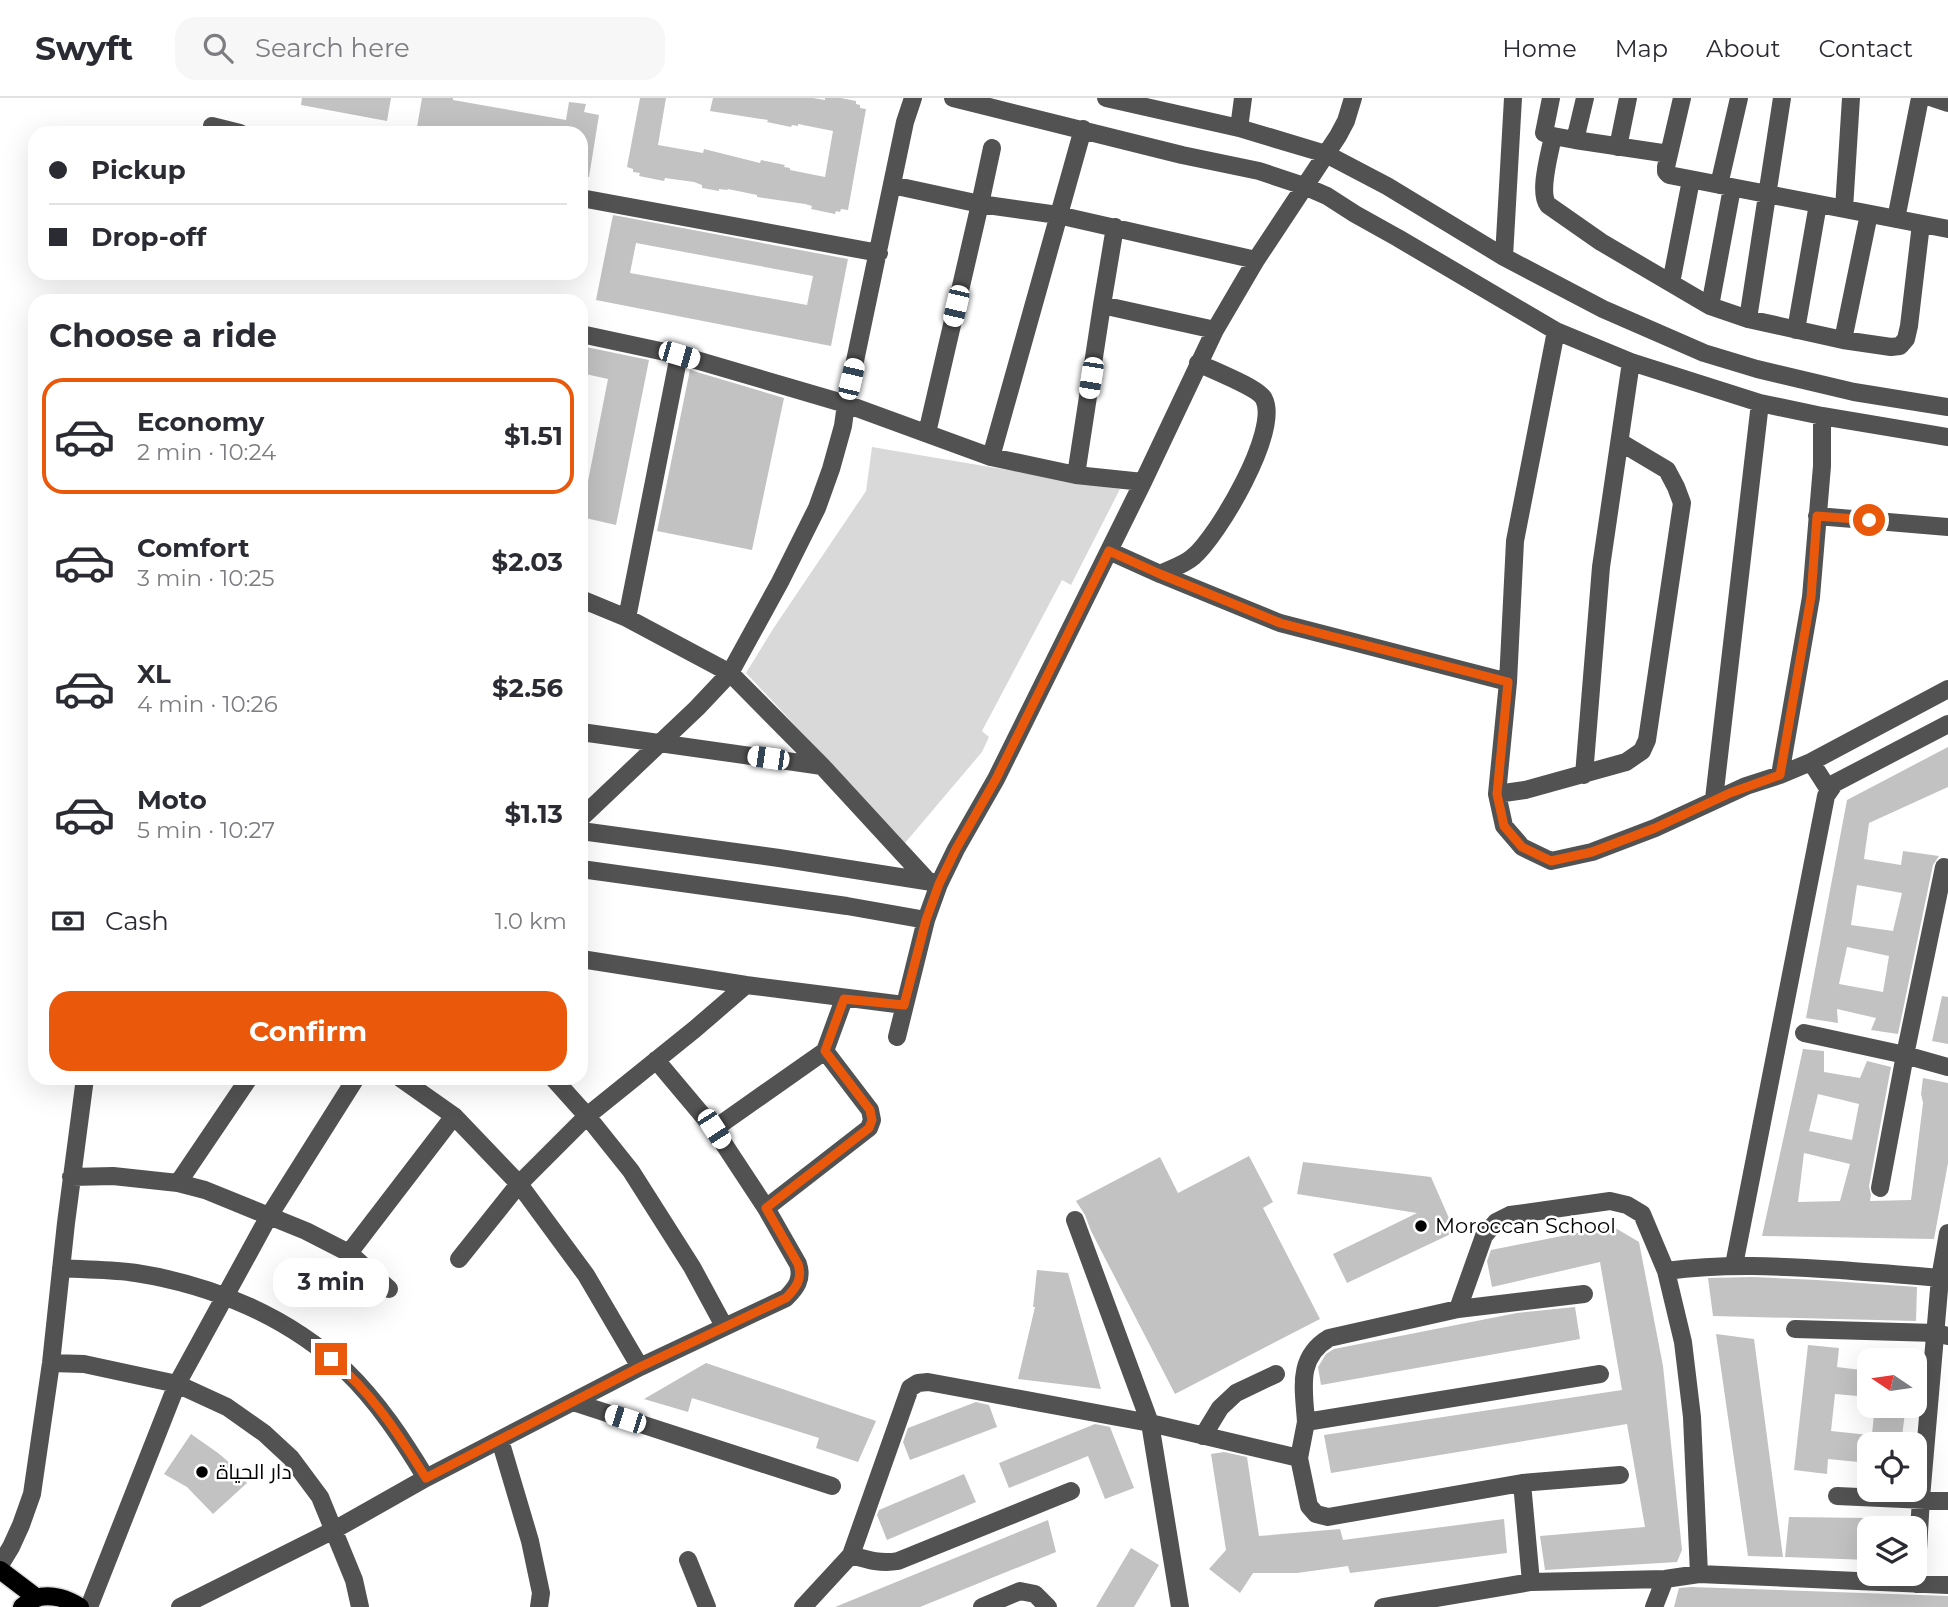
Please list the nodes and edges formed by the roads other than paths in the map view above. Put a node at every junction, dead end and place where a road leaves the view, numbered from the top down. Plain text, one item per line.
1 (913, 98) edge
2 (953, 98) edge
3 (1106, 98) edge
4 (1243, 98) edge
5 (1353, 98) edge
6 (1513, 98) edge
7 (1551, 98) edge
8 (1585, 98) edge
9 (1628, 98) edge
10 (1682, 98) edge
11 (1739, 98) edge
12 (1782, 98) edge
13 (1851, 98) edge
14 (1920, 98) edge
15 (1933, 98) edge
16 (1948, 103) edge
17 (1239, 128) junction
18 (1083, 129) junction
19 (1553, 136) junction
20 (1575, 140) junction
21 (1618, 147) junction
22 (992, 148) dead end
23 (1326, 154) junction
24 (1669, 154) junction
25 (1691, 180) junction
26 (892, 185) junction
27 (1304, 186) junction
28 (1726, 186) junction
29 (1766, 194) junction
30 (588, 199) edge
31 (980, 204) junction
32 (1818, 204) junction
33 (1844, 209) junction
34 (1869, 214) junction
35 (1058, 215) junction
36 (1896, 219) junction
37 (1921, 223) junction
38 (1115, 227) junction
39 (1948, 229) edge
40 (878, 253) junction
41 (1504, 257) junction
42 (1256, 260) junction
43 (1671, 284) junction
44 (1102, 306) junction
45 (1710, 306) junction
46 (1748, 319) junction
47 (1215, 330) junction
48 (1796, 330) junction
49 (1556, 331) junction
50 (588, 336) edge
51 (1843, 340) junction
52 (679, 355) junction
53 (1631, 362) junction
54 (1198, 363) junction
55 (1760, 403) junction
56 (846, 404) junction
57 (1948, 407) edge
58 (1822, 416) junction
59 (927, 433) junction
60 (1948, 437) edge
61 (1620, 442) junction
62 (991, 457) junction
63 (1076, 475) junction
64 (1143, 482) junction
65 (1817, 516) junction
66 (1948, 527) edge
67 (1109, 551) junction
68 (1160, 574) junction
69 (588, 604) edge
70 (627, 618) junction
71 (730, 673) junction
72 (1508, 682) junction
73 (1948, 689) edge
74 (1924, 701) junction
75 (1946, 729) edge
76 (588, 733) edge
77 (659, 744) junction
78 (1811, 762) junction
79 (822, 766) junction
80 (1584, 775) junction
81 (1780, 775) junction
82 (1829, 790) junction
83 (1497, 794) junction
84 (1714, 799) junction
85 (588, 811) edge
86 (588, 832) edge
87 (1944, 867) dead end
88 (588, 870) edge
89 (934, 883) junction
90 (926, 920) junction
91 (588, 960) edge
92 (746, 985) junction
93 (844, 999) junction
94 (904, 1005) junction
95 (1804, 1033) dead end
96 (897, 1037) dead end
97 (825, 1051) junction
98 (1905, 1055) junction
99 (656, 1059) junction
100 (1948, 1067) edge
101 (84, 1085) edge
102 (244, 1085) edge
103 (352, 1085) edge
104 (410, 1085) edge
105 (559, 1085) edge
106 (454, 1116) junction
107 (587, 1116) junction
108 (714, 1129) junction
109 (71, 1177) junction
110 (178, 1183) junction
111 (520, 1184) junction
112 (1880, 1188) dead end
113 (766, 1208) junction
114 (269, 1216) junction
115 (1075, 1220) dead end
116 (1948, 1233) edge
117 (349, 1253) junction
118 (459, 1259) dead end
119 (1734, 1265) junction
120 (61, 1268) junction
121 (1666, 1271) junction
122 (1944, 1279) edge
123 (389, 1289) dead end
124 (1584, 1294) dead end
125 (226, 1296) junction
126 (1458, 1309) junction
127 (724, 1326) junction
128 (1795, 1329) dead end
129 (1942, 1334) edge
130 (51, 1363) junction
131 (640, 1367) junction
132 (1276, 1374) dead end
133 (1600, 1374) dead end
134 (177, 1384) junction
135 (573, 1402) junction
136 (1306, 1422) junction
137 (1150, 1423) junction
138 (1203, 1436) junction
139 (500, 1440) junction
140 (1927, 1451) edge
141 (1299, 1458) junction
142 (1620, 1475) dead end
143 (426, 1478) junction
144 (1522, 1483) junction
145 (832, 1486) dead end
146 (1071, 1491) dead end
147 (1837, 1496) dead end
148 (1857, 1496) edge
149 (1927, 1499) edge
150 (1948, 1501) edge
151 (334, 1530) junction
152 (851, 1555) junction
153 (688, 1560) dead end
154 (0, 1567) edge
155 (1699, 1574) junction
156 (1665, 1578) junction
157 (1857, 1581) edge
158 (1531, 1582) junction
159 (1927, 1584) edge
160 (1948, 1585) edge
161 (29, 1602) edge
162 (80, 1607) edge
163 (89, 1607) edge
164 (180, 1607) edge
165 (360, 1607) edge
166 (538, 1607) edge
167 (707, 1607) edge
168 (803, 1607) edge
169 (982, 1607) edge
170 (1048, 1607) edge
171 (1180, 1607) edge
172 (1383, 1607) edge
173 (1654, 1607) edge

1 - 26 street
2 - 18 street
3 - 17 street
4 - 17 street
5 - 23 street
6 - 41 street
7 - 19 street
8 - 20 street
9 - 21 street
10 - 24 street
11 - 28 street
12 - 29 street
13 - 33 street
14 - 36 street
15 - 16 street
17 - 23 street
18 - 27 street
18 - 35 street
19 - 20 street
19 - 43 street
20 - 21 street
21 - 24 street
22 - 31 street
23 - 27 street
23 - 41 street
24 - 25 street
25 - 28 street
25 - 43 street
26 - 31 street
26 - 40 street
27 - 42 street
27 - 49 street
28 - 29 street
28 - 45 street
29 - 32 street
29 - 46 street
30 - 40 street
31 - 35 street
31 - 59 street
32 - 33 street
32 - 48 street
33 - 34 street
34 - 36 street
34 - 51 street
35 - 38 street
35 - 62 street
36 - 37 street
37 - 39 street
37 - 51 street
38 - 42 street
38 - 44 street
40 - 56 street
41 - 57 street
42 - 47 street
43 - 45 street
44 - 47 street
44 - 63 street
45 - 46 street
46 - 48 street
47 - 54 street
48 - 51 street
49 - 53 street
49 - 72 street
50 - 52 street
52 - 56 street
52 - 70 street
53 - 55 street
53 - 61 street
54 - 64 street
54 - 68 street
55 - 58 street
55 - 84 street
56 - 59 street
56 - 71 street
58 - 60 street
58 - 65 street
59 - 62 street
61 - 80 street
61 - 80 street
62 - 63 street
63 - 64 street
64 - 67 street
65 - 66 street
65 - 81 street
67 - 68 street
67 - 89 street
68 - 72 street
69 - 70 street
70 - 71 street
71 - 77 street
71 - 79 street
72 - 83 street
73 - 74 street
74 - 75 street
74 - 78 street
75 - 82 street
76 - 77 street
77 - 79 street
77 - 85 street
78 - 81 street
78 - 82 street
79 - 89 street
80 - 83 street
81 - 84 street
82 - 119 street
83 - 84 street
86 - 89 street
87 - 98 street
88 - 90 street
89 - 90 street
90 - 94 street
91 - 92 street
92 - 93 street
92 - 99 street
93 - 94 street
93 - 97 street
94 - 96 street
95 - 98 street
97 - 108 street
97 - 113 street
98 - 100 street
98 - 112 street
99 - 107 street
99 - 108 street
101 - 109 street
102 - 110 street
103 - 114 street
104 - 106 street
105 - 107 street
106 - 111 street
106 - 117 street
107 - 111 street
107 - 127 street
108 - 113 street
109 - 110 street
109 - 120 street
110 - 114 street
111 - 118 street
111 - 131 street
113 - 127 street
114 - 117 street
114 - 125 street
115 - 137 street
116 - 122 street
117 - 123 street
119 - 121 street
119 - 122 street
120 - 125 street
120 - 130 street
121 - 126 street
121 - 155 street
122 - 129 street
124 - 126 street
125 - 134 street
125 - 143 street
126 - 136 street
127 - 131 street
128 - 129 street
129 - 140 street
130 - 134 street
130 - 154 street
131 - 135 street
132 - 138 street
133 - 136 street
134 - 151 street
134 - 163 street
135 - 139 street
135 - 145 street
136 - 141 street
137 - 138 street
137 - 152 street
137 - 171 street
138 - 141 street
139 - 143 street
139 - 166 street
141 - 144 street
142 - 144 street
143 - 151 street
144 - 158 street
146 - 152 street
147 - 148 street
149 - 150 street
151 - 164 street
151 - 165 street
152 - 168 street
153 - 167 street
154 - 161 main road
155 - 156 street
155 - 157 street
156 - 158 street
156 - 173 street
158 - 172 street
159 - 160 street
161 - 162 main road
169 - 170 street

